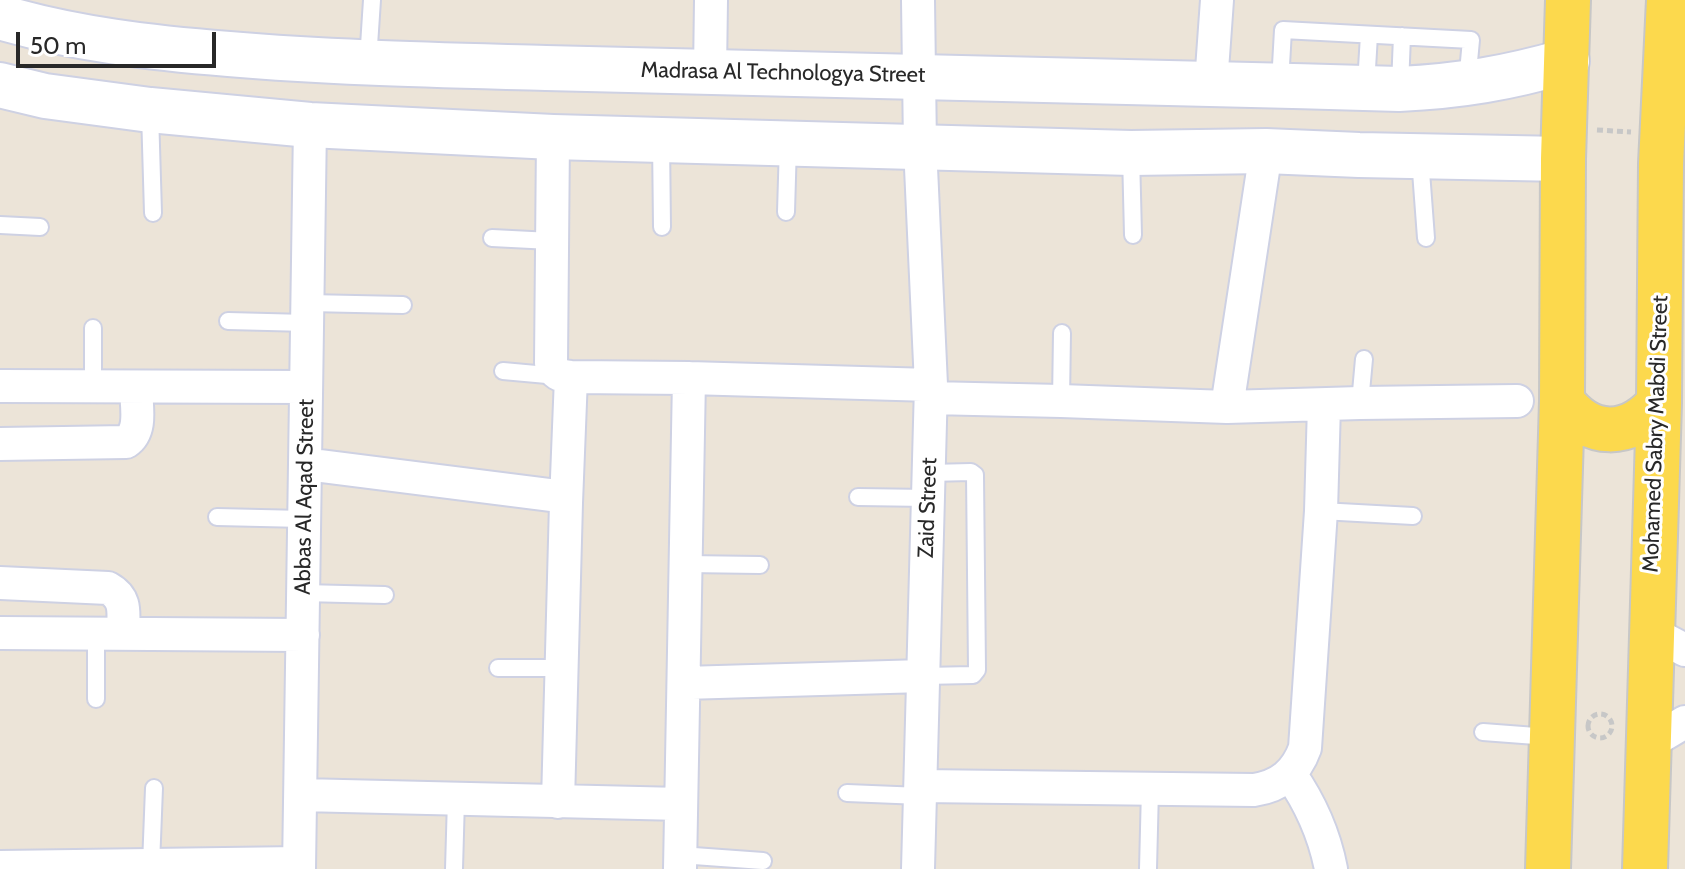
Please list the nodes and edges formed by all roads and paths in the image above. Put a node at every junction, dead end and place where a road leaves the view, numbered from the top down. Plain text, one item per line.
1 (372, 0) edge
2 (711, 0) edge
3 (918, 0) edge
4 (1217, 0) edge
5 (1568, 0) edge
6 (1669, 0) edge
7 (0, 17) edge
8 (62, 34) junction
9 (1369, 35) junction
10 (1402, 36) junction
11 (1567, 61) junction
12 (367, 62) junction
13 (710, 72) junction
14 (918, 76) junction
15 (1211, 84) junction
16 (1467, 84) junction
17 (0, 85) edge
18 (1280, 86) junction
19 (1382, 88) junction
20 (45, 96) junction
21 (150, 110) junction
22 (310, 125) junction
23 (1672, 134) edge
24 (553, 137) junction
25 (661, 139) junction
26 (788, 142) junction
27 (1564, 143) junction
28 (920, 146) junction
29 (1266, 151) junction
30 (1131, 153) junction
31 (1359, 155) junction
32 (1420, 156) junction
33 (786, 212) dead end
34 (153, 213) dead end
35 (0, 225) edge
36 (40, 227) dead end
37 (662, 227) dead end
38 (1133, 235) dead end
39 (492, 238) dead end
40 (1426, 238) dead end
41 (551, 241) junction
42 (403, 305) dead end
43 (308, 313) junction
44 (228, 321) dead end
45 (93, 328) dead end
46 (1062, 333) dead end
47 (1364, 359) dead end
48 (503, 371) dead end
49 (567, 377) junction
50 (689, 378) junction
51 (0, 386) edge
52 (93, 387) junction
53 (136, 387) junction
54 (306, 387) junction
55 (931, 391) junction
56 (1061, 401) junction
57 (1517, 401) dead end
58 (1562, 401) junction
59 (1360, 403) junction
60 (1659, 403) junction
61 (1324, 405) junction
62 (1227, 407) junction
63 (0, 444) edge
64 (305, 464) junction
65 (1560, 471) junction
66 (1656, 471) junction
67 (928, 485) junction
68 (566, 497) junction
69 (858, 497) dead end
70 (1321, 511) junction
71 (1413, 516) dead end
72 (217, 517) dead end
73 (304, 519) junction
74 (686, 564) junction
75 (760, 565) dead end
76 (0, 583) edge
77 (303, 593) junction
78 (385, 595) dead end
79 (0, 633) edge
80 (109, 634) junction
81 (303, 635) junction
82 (1668, 640) edge
83 (498, 668) dead end
84 (561, 668) junction
85 (923, 676) junction
86 (684, 683) junction
87 (96, 699) dead end
88 (1685, 722) edge
89 (1483, 732) dead end
90 (1572, 737) junction
91 (1648, 744) junction
92 (1290, 774) junction
93 (154, 788) dead end
94 (1150, 789) junction
95 (921, 791) junction
96 (847, 793) dead end
97 (301, 795) junction
98 (456, 799) junction
99 (558, 802) junction
100 (681, 804) junction
101 (763, 861) dead end
102 (680, 862) edge
103 (151, 865) junction
104 (299, 866) edge
105 (0, 867) edge
106 (96, 867) edge
107 (454, 869) edge
108 (918, 869) edge
109 (1148, 869) edge
110 (1331, 869) edge
111 (1548, 869) edge
112 (1645, 869) edge

1 - 12 lane
2 - 13 street
3 - 14 street, Zaid Street
4 - 15 street
5 - 11 main road
6 - 23 main road, Mohamed Sabry Mabdi Street
7 - 8 street, Madrasa Al Technologya Street
8 - 12 street, Madrasa Al Technologya Street
8 - 20 street
9 - 10 lane
9 - 18 lane
9 - 19 lane
10 - 16 lane
10 - 19 lane
11 - 16 street, Madrasa Al Technologya Street
11 - 27 main road
12 - 13 street, Madrasa Al Technologya Street
13 - 14 street, Madrasa Al Technologya Street
14 - 15 street, Madrasa Al Technologya Street
14 - 28 street, Zaid Street
15 - 18 street, Madrasa Al Technologya Street
16 - 19 street, Madrasa Al Technologya Street
17 - 20 street
18 - 19 street, Madrasa Al Technologya Street
19 - 31 street
20 - 21 street
21 - 22 street
21 - 34 lane
22 - 24 street
22 - 43 street, Abbas Al Aqad Street
23 - 27 path
23 - 60 main road, Mohamed Sabry Mabdi Street
24 - 25 street
24 - 41 street
25 - 26 street
25 - 37 lane
26 - 28 street
26 - 33 lane
27 - 32 street
27 - 58 main road
28 - 30 street
28 - 55 street, Zaid Street
29 - 30 street
29 - 31 street
29 - 62 street
30 - 38 lane
31 - 32 street
32 - 40 lane
35 - 36 lane
39 - 41 lane
41 - 49 street
42 - 43 lane
43 - 44 lane
43 - 54 street, Abbas Al Aqad Street
45 - 52 lane
46 - 56 lane
47 - 59 lane
48 - 49 lane
49 - 50 street
49 - 68 street
50 - 55 street
50 - 74 street
51 - 52 street
52 - 53 street
53 - 54 street
53 - 63 street
54 - 64 street, Abbas Al Aqad Street
55 - 56 street
55 - 67 street, Zaid Street
56 - 62 street
57 - 59 street
58 - 60 main road
58 - 65 main road
59 - 61 street
60 - 66 main road, Mohamed Sabry Mabdi Street
61 - 62 street
61 - 70 street
64 - 68 street
64 - 73 street, Abbas Al Aqad Street
65 - 66 main road
65 - 90 main road
66 - 82 main road, Mohamed Sabry Mabdi Street
67 - 69 lane
67 - 85 street, Zaid Street
67 - 85 lane
68 - 84 street
70 - 71 lane
70 - 92 street
72 - 73 lane
73 - 77 street, Abbas Al Aqad Street
74 - 75 lane
74 - 86 street
76 - 80 street
77 - 78 lane
77 - 81 street, Abbas Al Aqad Street
79 - 80 street
80 - 81 street
80 - 87 lane
81 - 97 street, Abbas Al Aqad Street
82 - 91 main road, Mohamed Sabry Mabdi Street
83 - 84 lane
84 - 99 street
85 - 86 street
85 - 95 street, Zaid Street
86 - 100 street
88 - 91 street
89 - 90 lane
90 - 90 path
90 - 111 main road
91 - 112 main road, Mohamed Sabry Mabdi Street
92 - 94 street
92 - 110 street
93 - 103 lane
94 - 95 street
94 - 109 lane
95 - 96 lane
95 - 108 street, Zaid Street
97 - 98 street
97 - 104 street, Abbas Al Aqad Street
98 - 99 street
98 - 107 lane
99 - 100 street
100 - 102 street
101 - 102 lane
103 - 104 street
103 - 106 street
105 - 106 street

